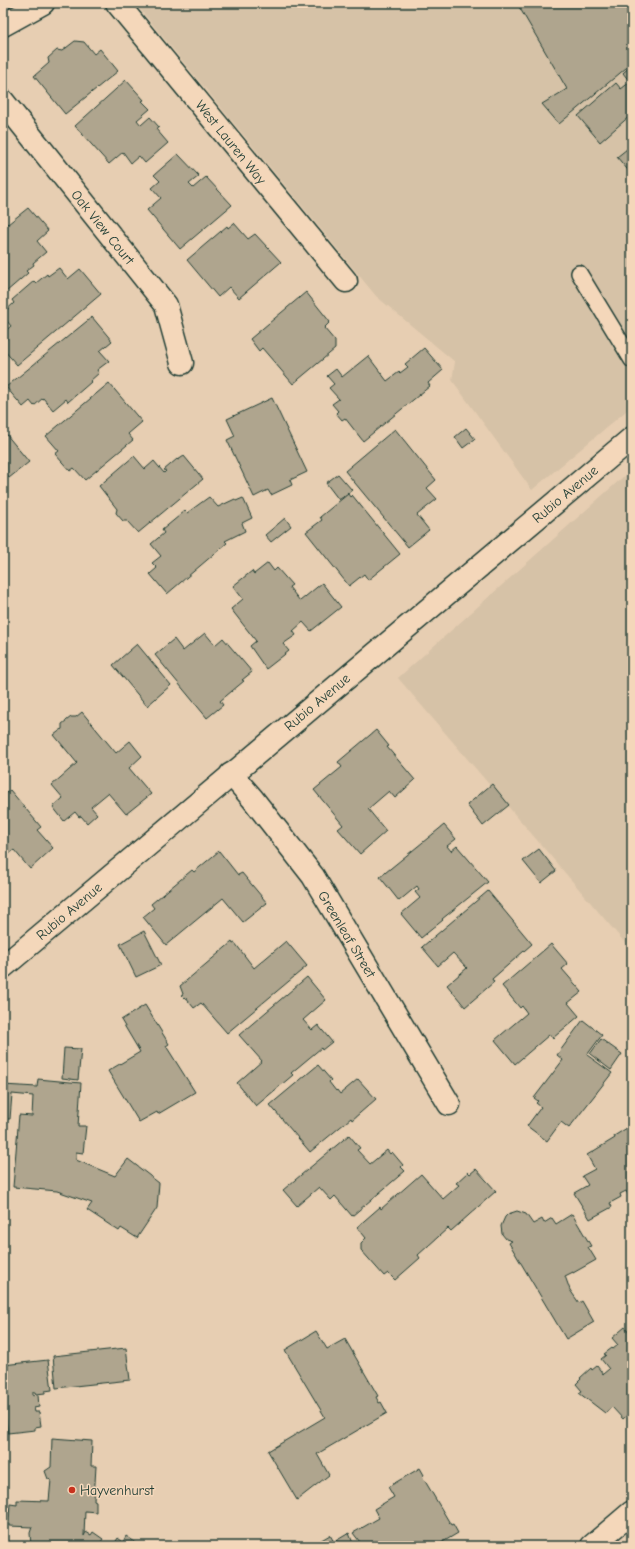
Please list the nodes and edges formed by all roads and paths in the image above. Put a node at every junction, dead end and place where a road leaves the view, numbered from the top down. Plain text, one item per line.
1 (44, 3) edge
2 (117, 3) edge
3 (3, 25) edge
4 (3, 101) edge
5 (579, 274) dead end
6 (346, 281) dead end
7 (632, 360) edge
8 (182, 363) dead end
9 (632, 438) edge
10 (231, 774) junction
11 (3, 967) edge
12 (449, 1104) dead end
13 (632, 1512) edge
14 (592, 1546) edge

1 - 3 street
2 - 6 street, West Lauren Way
4 - 8 street, Oak View Court
5 - 7 lane
9 - 10 street, Rubio Avenue
10 - 11 street, Rubio Avenue
10 - 12 street, Greenleaf Street
13 - 14 street

